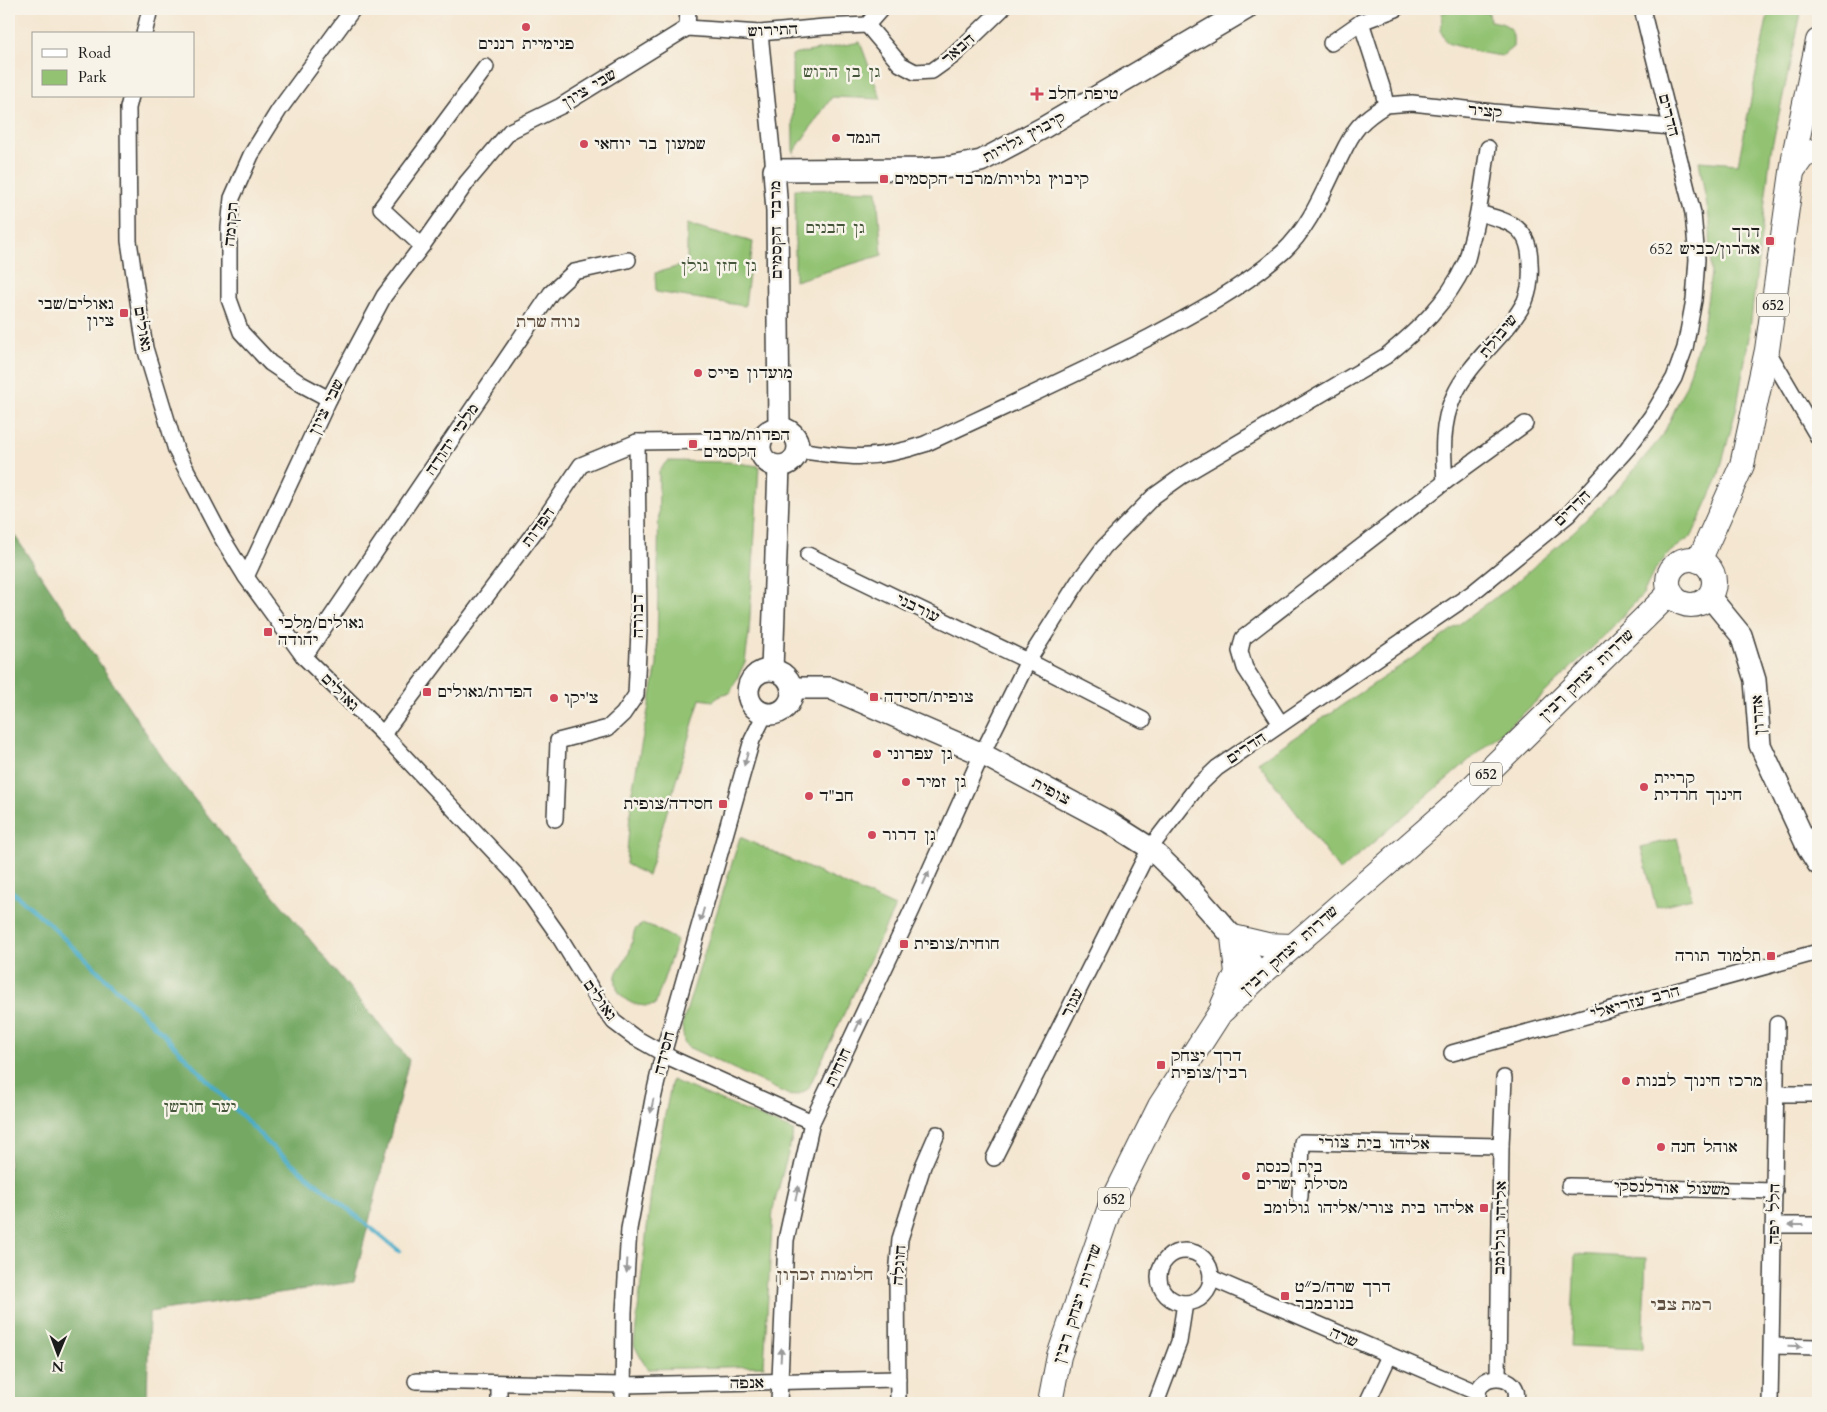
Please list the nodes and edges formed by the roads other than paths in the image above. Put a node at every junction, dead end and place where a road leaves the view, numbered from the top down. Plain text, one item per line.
1 (150, 9) edge
2 (354, 9) edge
3 (688, 9) edge
4 (880, 9) edge
5 (1002, 9) edge
6 (1246, 9) edge
7 (1396, 9) edge
8 (1642, 9) edge
9 (1361, 22) junction
10 (867, 25) junction
11 (687, 28) junction
12 (144, 32) edge
13 (760, 33) junction
14 (1818, 41) edge
15 (1331, 43) dead end
16 (486, 68) dead end
17 (130, 98) edge
18 (1386, 105) junction
19 (1672, 127) junction
20 (1810, 128) edge
21 (1488, 148) dead end
22 (1818, 150) edge
23 (774, 170) junction
24 (1793, 170) junction
25 (1480, 213) junction
26 (422, 246) junction
27 (628, 260) dead end
28 (1766, 350) junction
29 (329, 399) junction
30 (1525, 424) dead end
31 (779, 427) junction
32 (1818, 437) edge
33 (637, 442) junction
34 (760, 444) junction
35 (798, 450) junction
36 (779, 466) junction
37 (1445, 482) junction
38 (808, 555) dead end
39 (1699, 561) junction
40 (246, 577) junction
41 (1671, 592) junction
42 (1709, 596) junction
43 (304, 657) junction
44 (1028, 661) junction
45 (772, 670) junction
46 (792, 688) junction
47 (765, 714) junction
48 (1143, 720) dead end
49 (1281, 724) junction
50 (383, 734) junction
51 (982, 754) junction
52 (556, 819) dead end
53 (1150, 848) junction
54 (1818, 864) edge
55 (1233, 937) junction
56 (1292, 946) junction
57 (1818, 952) edge
58 (1260, 975) junction
59 (1220, 1013) junction
60 (1777, 1024) dead end
61 (1452, 1052) dead end
62 (663, 1054) junction
63 (1504, 1078) dead end
64 (1776, 1094) junction
65 (1818, 1094) edge
66 (812, 1122) junction
67 (937, 1134) dead end
68 (1501, 1146) junction
69 (994, 1158) dead end
70 (1569, 1186) dead end
71 (1775, 1191) junction
72 (1300, 1197) dead end
73 (1774, 1225) junction
74 (1818, 1225) edge
75 (1211, 1278) junction
76 (1185, 1303) junction
77 (1772, 1346) junction
78 (1818, 1346) edge
79 (1389, 1356) junction
80 (1498, 1377) junction
81 (898, 1379) junction
82 (416, 1381) dead end
83 (779, 1382) junction
84 (499, 1383) junction
85 (624, 1385) junction
86 (1480, 1398) edge
87 (499, 1403) edge
88 (623, 1403) edge
89 (779, 1403) edge
90 (898, 1403) edge
91 (1050, 1403) edge
92 (1156, 1403) edge
93 (1367, 1403) edge
94 (1516, 1403) edge
95 (1770, 1403) edge

1 - 12 street
2 - 29 street, תקומה
3 - 11 street
4 - 10 street
5 - 10 street, הבאר
6 - 23 street, קיבוץ גלויות
7 - 9 street
8 - 19 street, הדרים
9 - 15 street
9 - 18 street
10 - 13 street, התירוש
11 - 13 street, התירוש
11 - 26 street, שבי ציון
13 - 23 street, מרבד הקסמים
14 - 20 main road, 652
16 - 26 street
17 - 40 street, גאולים
18 - 19 street, קציר
18 - 35 street
19 - 49 street, הדרים
20 - 24 main road, 652
21 - 25 street
22 - 24 main road
23 - 31 street, מרבד הקסמים
24 - 28 main road, 652
25 - 37 street, שיבולת
25 - 44 street
26 - 29 street, שבי ציון
27 - 43 street, מלכי יהודה
28 - 32 street
28 - 39 main road, 652
29 - 40 street, שבי ציון
30 - 37 street
31 - 34 street
31 - 35 street
33 - 34 street, הפדות
33 - 50 street, הפדות
33 - 52 street, דבורה
34 - 36 street
35 - 36 street
36 - 45 street
37 - 49 street
38 - 44 street, עורבני
39 - 41 main road
39 - 42 main road
40 - 43 street, גאולים
41 - 42 main road
41 - 56 main road, שדרות יצחק רבין / 652
42 - 54 street, אהרון
43 - 50 street, גאולים
44 - 48 street, עורבני
44 - 51 street
45 - 46 street
45 - 47 street
46 - 47 street
46 - 51 street, צופית
47 -> 62 street, חסידה
49 - 53 street, הדרים
50 - 62 street, גאולים
51 - 53 street, צופית
66 -> 51 street, חוחית
53 - 55 street, צופית
53 - 69 street, עגור
55 - 56 main road
55 - 58 street, צופית
55 - 59 main road
56 - 58 main road, שדרות יצחק רבין / 652
57 - 61 street, הרב עזריאלי
58 - 59 main road, שדרות יצחק רבין / 652
59 - 91 main road, שדרות יצחק רבין / 652
60 - 64 street, הלל יפה
62 - 66 street, גאולים
62 -> 85 street, חסידה
63 - 68 street, אליהו גולומב
64 - 65 street
64 - 71 street, הלל יפה
83 -> 66 street, חוחית
67 - 81 street, חוגלה
68 - 72 street, אליהו בית צורי
68 - 80 street, אליהו גולומב
70 - 71 street, משעול אורלנסקי
71 - 73 street, הלל יפה
74 -> 73 street
73 - 77 street, הלל יפה
75 - 76 street
75 - 76 street
75 - 79 street, שרה
76 - 92 street
77 -> 78 street
77 - 95 street, הלל יפה
79 - 86 street, שרה
79 - 93 street
80 - 86 street
80 - 94 street
81 - 83 street, אנפה
81 - 90 street, חוגלה
82 - 84 street, אנפה
83 - 85 street, אנפה
83 - 89 street, חוחית
84 - 85 street, אנפה
84 - 87 street
85 - 88 street, חסידה

